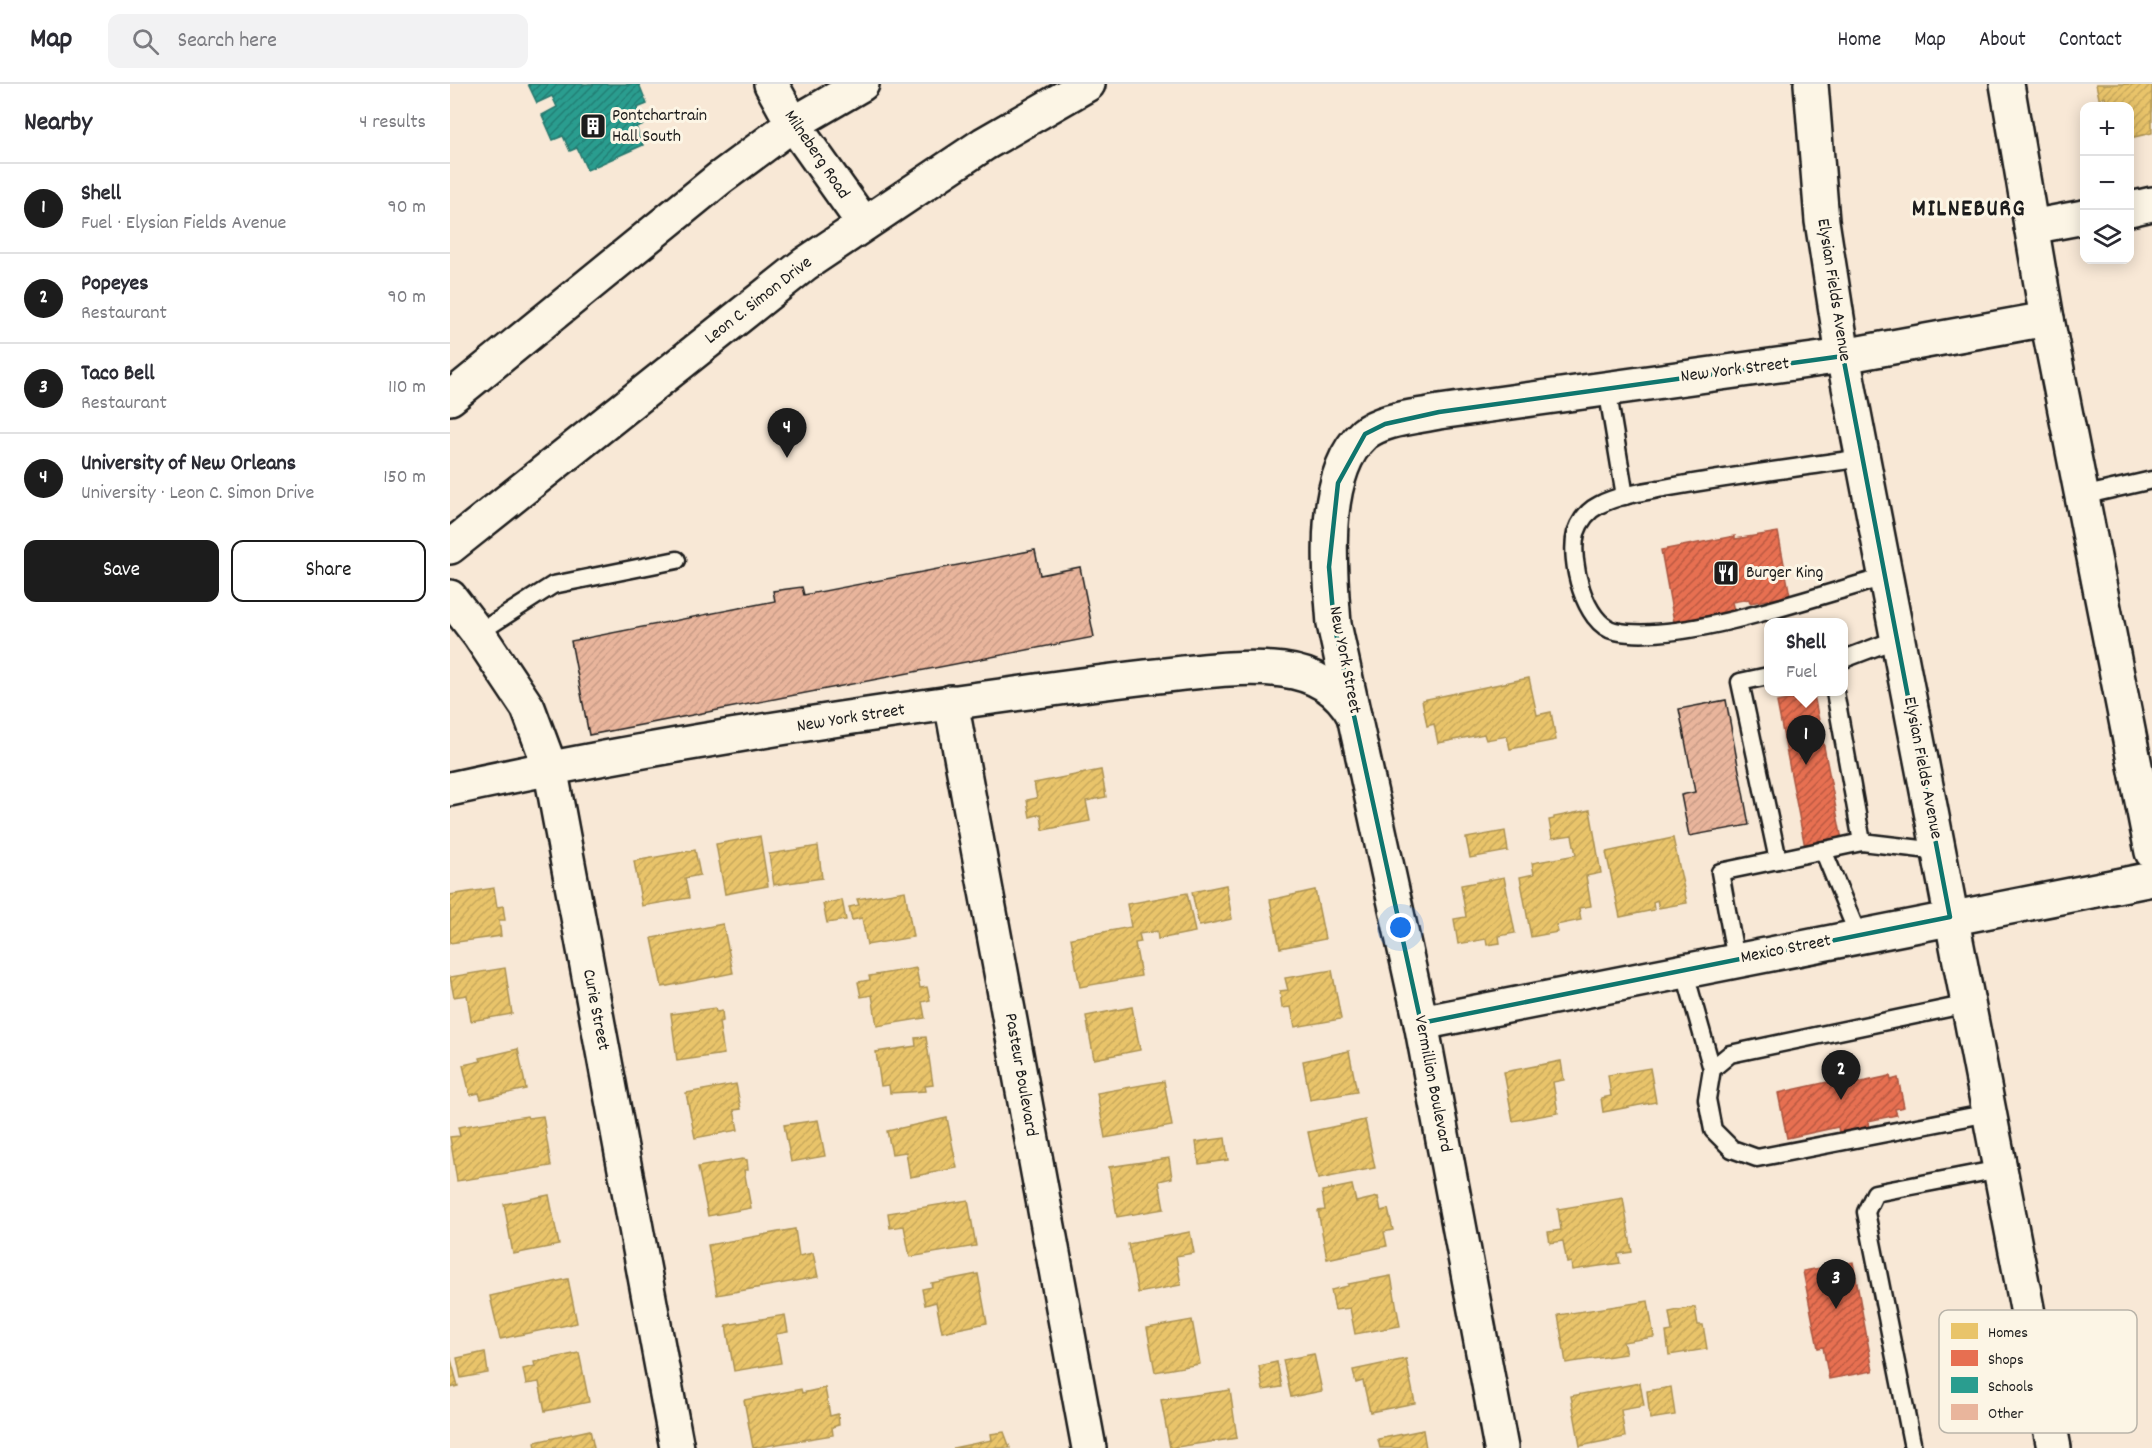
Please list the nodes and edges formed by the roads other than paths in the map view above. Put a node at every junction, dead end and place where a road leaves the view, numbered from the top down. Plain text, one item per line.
1 (771, 84) edge
2 (862, 84) edge
3 (1088, 84) edge
4 (1811, 84) edge
5 (2007, 84) edge
6 (793, 124) junction
7 (2152, 204) edge
8 (2134, 207) edge
9 (2080, 218) edge
10 (864, 224) junction
11 (2031, 227) junction
12 (2047, 319) junction
13 (1843, 356) junction
14 (1607, 388) junction
15 (450, 398) edge
16 (1862, 458) junction
17 (2152, 480) edge
18 (1625, 496) junction
19 (2082, 496) junction
20 (450, 546) edge
21 (677, 560) dead end
22 (1885, 577) junction
23 (450, 597) edge
24 (478, 633) junction
25 (1897, 639) junction
26 (1848, 657) edge
27 (1764, 677) edge
28 (1836, 696) edge
29 (951, 702) junction
30 (1357, 722) junction
31 (550, 767) junction
32 (450, 789) edge
33 (1862, 842) junction
34 (1823, 850) junction
35 (1938, 851) junction
36 (2152, 852) edge
37 (1778, 860) junction
38 (2152, 879) edge
39 (1950, 917) junction
40 (1858, 935) junction
41 (1736, 960) junction
42 (1684, 970) junction
43 (1968, 1004) junction
44 (1421, 1023) junction
45 (1712, 1069) junction
46 (1989, 1113) junction
47 (2000, 1169) junction
48 (2027, 1310) edge
49 (2051, 1433) edge
50 (677, 1448) edge
51 (1089, 1448) edge
52 (1501, 1448) edge
53 (1913, 1448) edge
54 (2054, 1448) edge

1 - 6 street, Milneberg Road
2 - 6 street
3 - 10 street, Leon C. Simon Drive
4 - 13 street, Elysian Fields Avenue
5 - 11 street
6 - 10 street, Milneberg Road
6 - 15 street
7 - 8 street
9 - 11 street
10 - 20 street, Leon C. Simon Drive
11 - 12 street
12 - 13 street, New York Street
12 - 19 street
13 - 14 street, New York Street
13 - 16 street, Elysian Fields Avenue
14 - 18 lane
14 - 30 street, New York Street
16 - 18 lane
16 - 22 street, Elysian Fields Avenue
17 - 19 lane
18 - 22 lane
19 - 36 street
21 - 24 lane
22 - 25 street, Elysian Fields Avenue
23 - 24 street, Curie Street
24 - 31 street, Curie Street
25 - 26 lane
25 - 35 street, Elysian Fields Avenue
27 - 37 lane
28 - 33 lane
29 - 30 street, New York Street
29 - 31 street, New York Street
29 - 51 street, Pasteur Boulevard
30 - 44 street, Vermillion Boulevard
31 - 32 street, New York Street
31 - 50 street, Curie Street
33 - 34 lane
33 - 35 lane
34 - 37 lane
34 - 40 lane
35 - 39 street, Elysian Fields Avenue
37 - 41 lane
38 - 39 street, Mexico Street
39 - 40 street, Mexico Street
39 - 43 street, Elysian Fields Avenue
40 - 41 street, Mexico Street
41 - 42 street, Mexico Street
42 - 44 street, Mexico Street
42 - 45 lane
43 - 45 lane
43 - 46 street, Elysian Fields Avenue
44 - 52 street, Vermillion Boulevard
45 - 46 lane
46 - 47 street, Elysian Fields Avenue
47 - 48 street, Elysian Fields Avenue
47 - 53 lane
49 - 54 street, Elysian Fields Avenue

